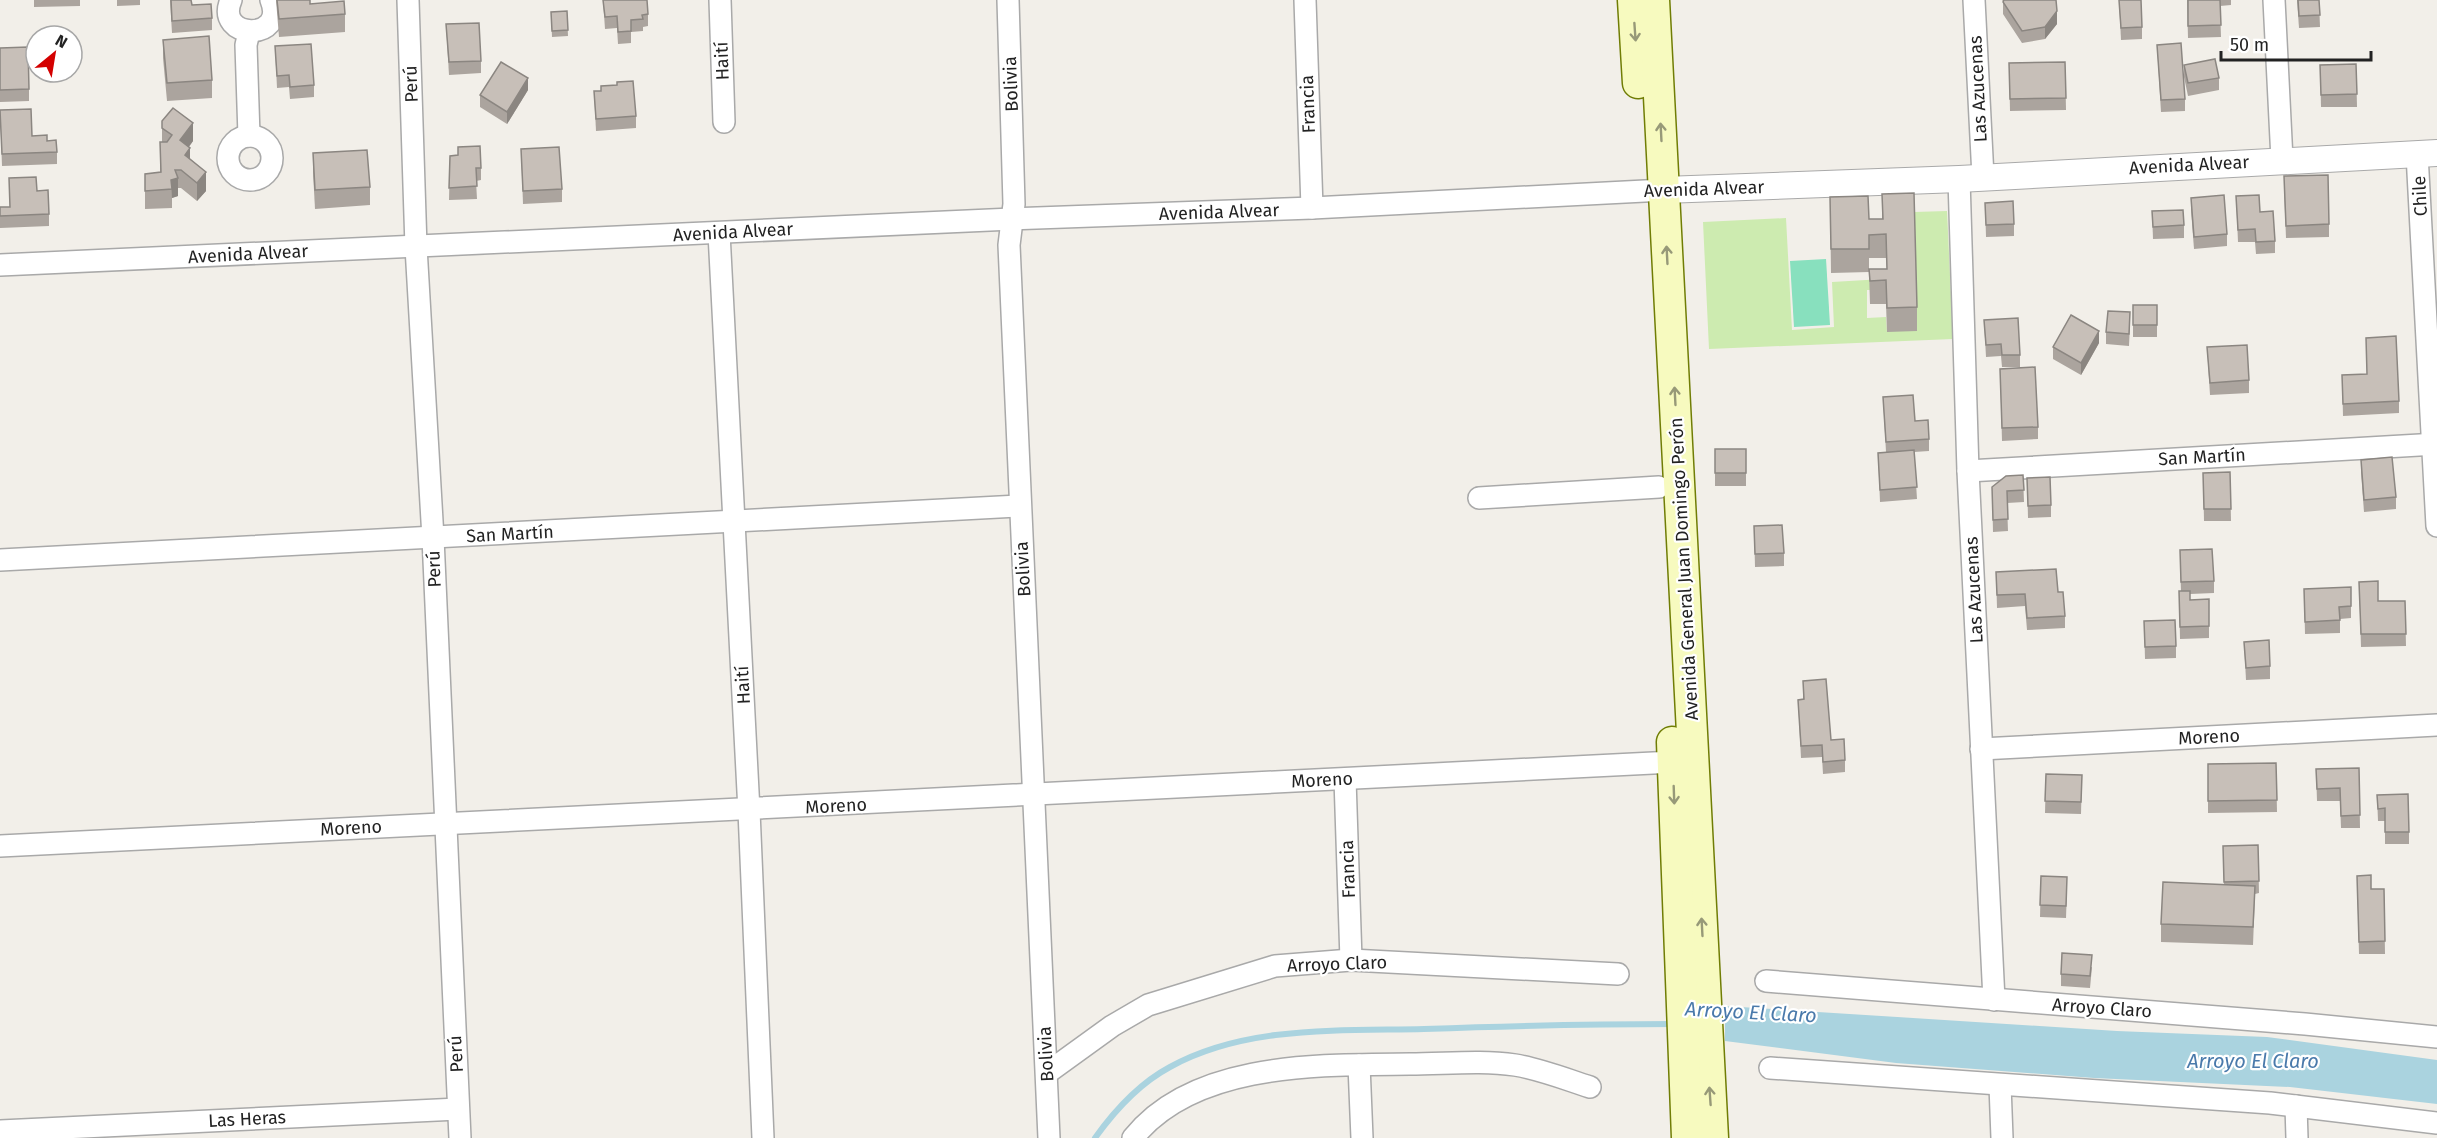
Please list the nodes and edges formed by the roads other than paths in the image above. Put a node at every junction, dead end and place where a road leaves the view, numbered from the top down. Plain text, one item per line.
1 (231, 0) edge
2 (271, 0) edge
3 (408, 0) edge
4 (720, 0) edge
5 (1008, 0) edge
6 (1305, 0) edge
7 (1633, 0) edge
8 (1654, 0) edge
9 (1974, 0) edge
10 (2274, 0) edge
11 (249, 32) junction
12 (724, 122) dead end
13 (249, 136) dead end
14 (2427, 154) edge
15 (2282, 160) junction
16 (1971, 178) junction
17 (1654, 191) junction
18 (1312, 208) junction
19 (1012, 219) junction
20 (719, 233) junction
21 (416, 247) junction
22 (0, 266) edge
23 (2435, 445) edge
24 (1968, 471) junction
25 (1659, 487) junction
26 (1479, 498) dead end
27 (1019, 506) junction
28 (735, 522) junction
29 (2437, 526) edge
30 (433, 538) junction
31 (0, 560) edge
32 (2437, 725) edge
33 (1981, 749) junction
34 (1673, 762) junction
35 (1345, 779) junction
36 (1034, 796) junction
37 (749, 811) junction
38 (445, 823) junction
39 (0, 846) edge
40 (1351, 960) junction
41 (1618, 974) dead end
42 (1766, 981) dead end
43 (1693, 986) junction
44 (1994, 1000) junction
45 (2437, 1037) edge
46 (1695, 1055) junction
47 (1359, 1065) junction
48 (1770, 1068) dead end
49 (1047, 1073) junction
50 (2000, 1085) junction
51 (1590, 1087) dead end
52 (2296, 1106) junction
53 (458, 1109) junction
54 (2437, 1123) edge
55 (0, 1131) edge
56 (1048, 1137) edge
57 (460, 1138) edge
58 (763, 1138) edge
59 (1133, 1138) edge
60 (1362, 1138) edge
61 (1687, 1138) edge
62 (1713, 1138) edge
63 (2002, 1138) edge
64 (2297, 1138) edge

1 - 11 street
2 - 11 street
3 - 21 street, Perú
4 - 12 street, Haití
5 - 19 street, Bolivia
6 - 18 street, Francia
7 -> 17 main road, Avenida General Juan Domingo Perón
17 -> 8 main road, Avenida General Juan Domingo Perón
9 - 16 street, Las Azucenas
10 - 15 street
11 - 13 street
14 - 15 street, Avenida Alvear
14 - 23 street, Chile
15 - 16 street, Avenida Alvear
16 - 17 street, Avenida Alvear
16 - 24 street, Las Azucenas
17 - 18 street, Avenida Alvear
17 - 25 main road, Avenida General Juan Domingo Perón
43 -> 17 main road, Avenida General Juan Domingo Perón
18 - 19 street, Avenida Alvear
19 - 20 street, Avenida Alvear
19 - 27 street, Bolivia
20 - 21 street, Avenida Alvear
20 - 28 street, Haití
21 - 22 street, Avenida Alvear
21 - 30 street, Perú
23 - 24 street, San Martín
23 - 29 street, Chile
24 - 33 street, Las Azucenas
25 - 26 street
25 - 34 main road, Avenida General Juan Domingo Perón
27 - 28 street, San Martín
27 - 36 street, Bolivia
28 - 30 street, San Martín
28 - 37 street, Haití
30 - 31 street, San Martín
30 - 38 street, Perú
32 - 33 street, Moreno
33 - 44 street, Las Azucenas
34 - 35 street, Moreno
34 -> 43 main road, Avenida General Juan Domingo Perón
35 - 36 street, Moreno
35 - 40 street, Francia
36 - 37 street, Moreno
36 - 49 street, Bolivia
37 - 38 street, Moreno
37 - 58 street, Haití
38 - 39 street, Moreno
38 - 53 street, Perú
40 - 41 street, Arroyo Claro
40 - 49 street, Arroyo Claro
42 - 44 street, Arroyo Claro
43 - 46 main road, Avenida General Juan Domingo Perón
44 - 45 street, Arroyo Claro
46 - 61 main road, Avenida General Juan Domingo Perón
62 -> 46 main road, Avenida General Juan Domingo Perón
47 - 51 street
47 - 59 street
47 - 60 street
48 - 50 street
49 - 56 street, Bolivia
50 - 52 street
50 - 63 street
52 - 54 street
52 - 64 street
53 - 55 street, Las Heras
53 - 57 street, Perú

